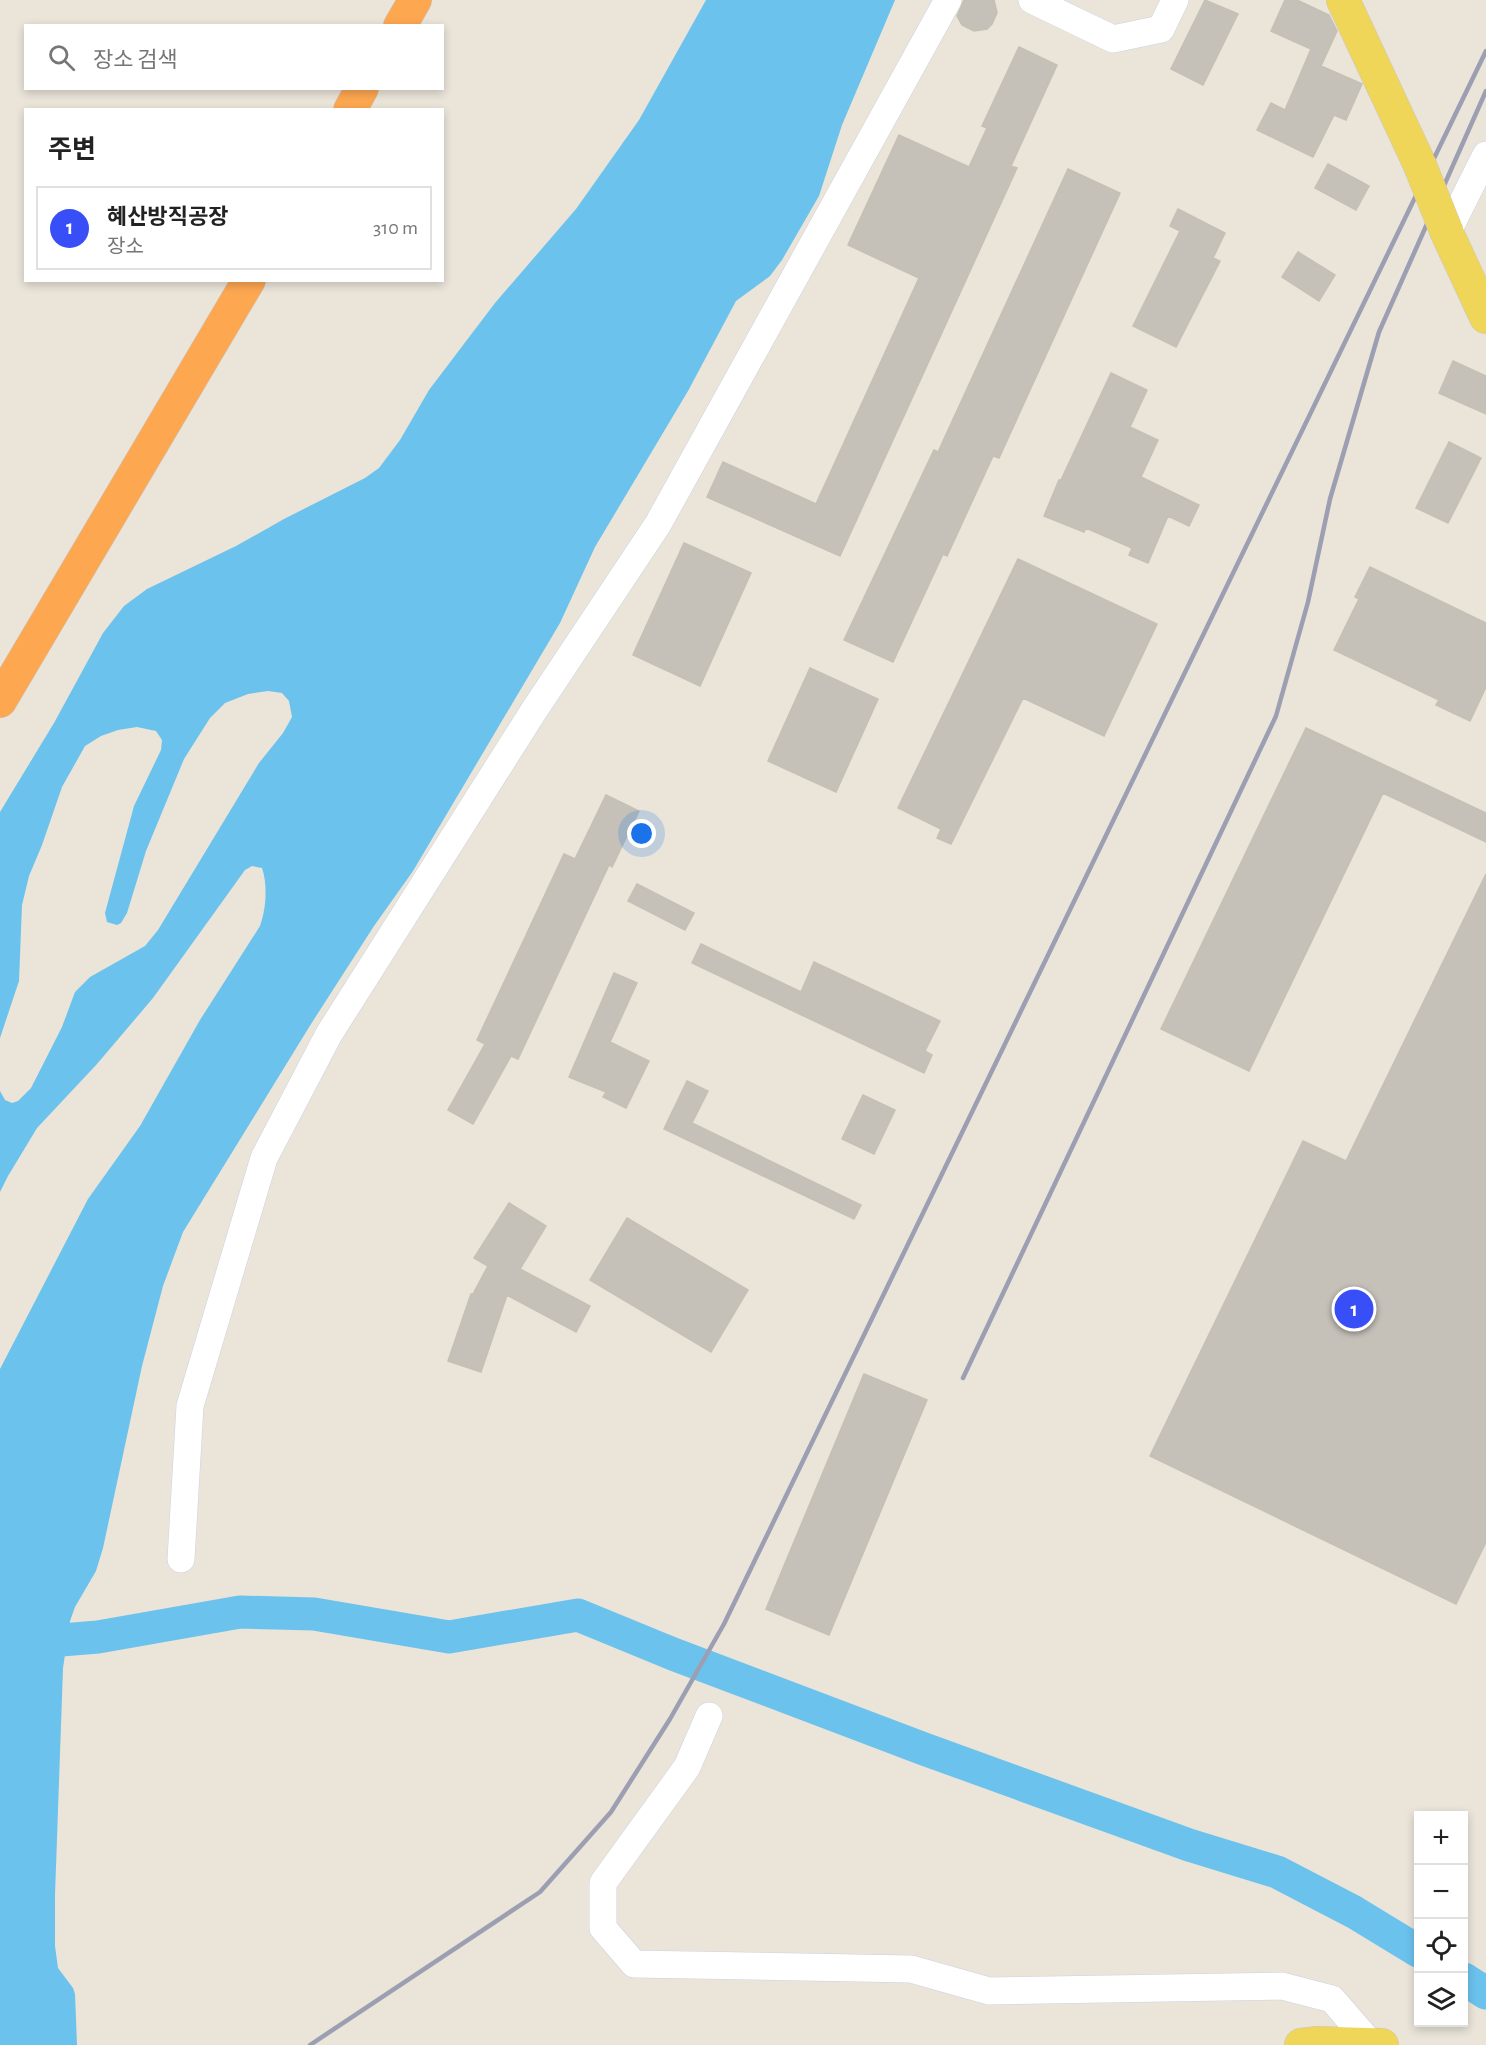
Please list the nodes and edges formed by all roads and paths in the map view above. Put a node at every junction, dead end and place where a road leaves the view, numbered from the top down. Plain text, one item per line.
1 (415, 0) edge
2 (948, 0) edge
3 (1032, 0) edge
4 (1175, 0) edge
5 (1343, 0) edge
6 (401, 24) edge
7 (361, 90) edge
8 (351, 108) edge
9 (1486, 155) edge
10 (1447, 233) junction
11 (248, 282) edge
12 (1486, 317) edge
13 (0, 701) edge
14 (180, 1559) dead end
15 (709, 1716) dead end
16 (1376, 2044) edge
17 (1301, 2045) edge

1 - 6 highway
2 - 14 street
3 - 4 street
5 - 10 main road, bridge
7 - 8 highway
9 - 10 street
10 - 12 main road
11 - 13 highway
15 - 16 street
16 - 17 main road

